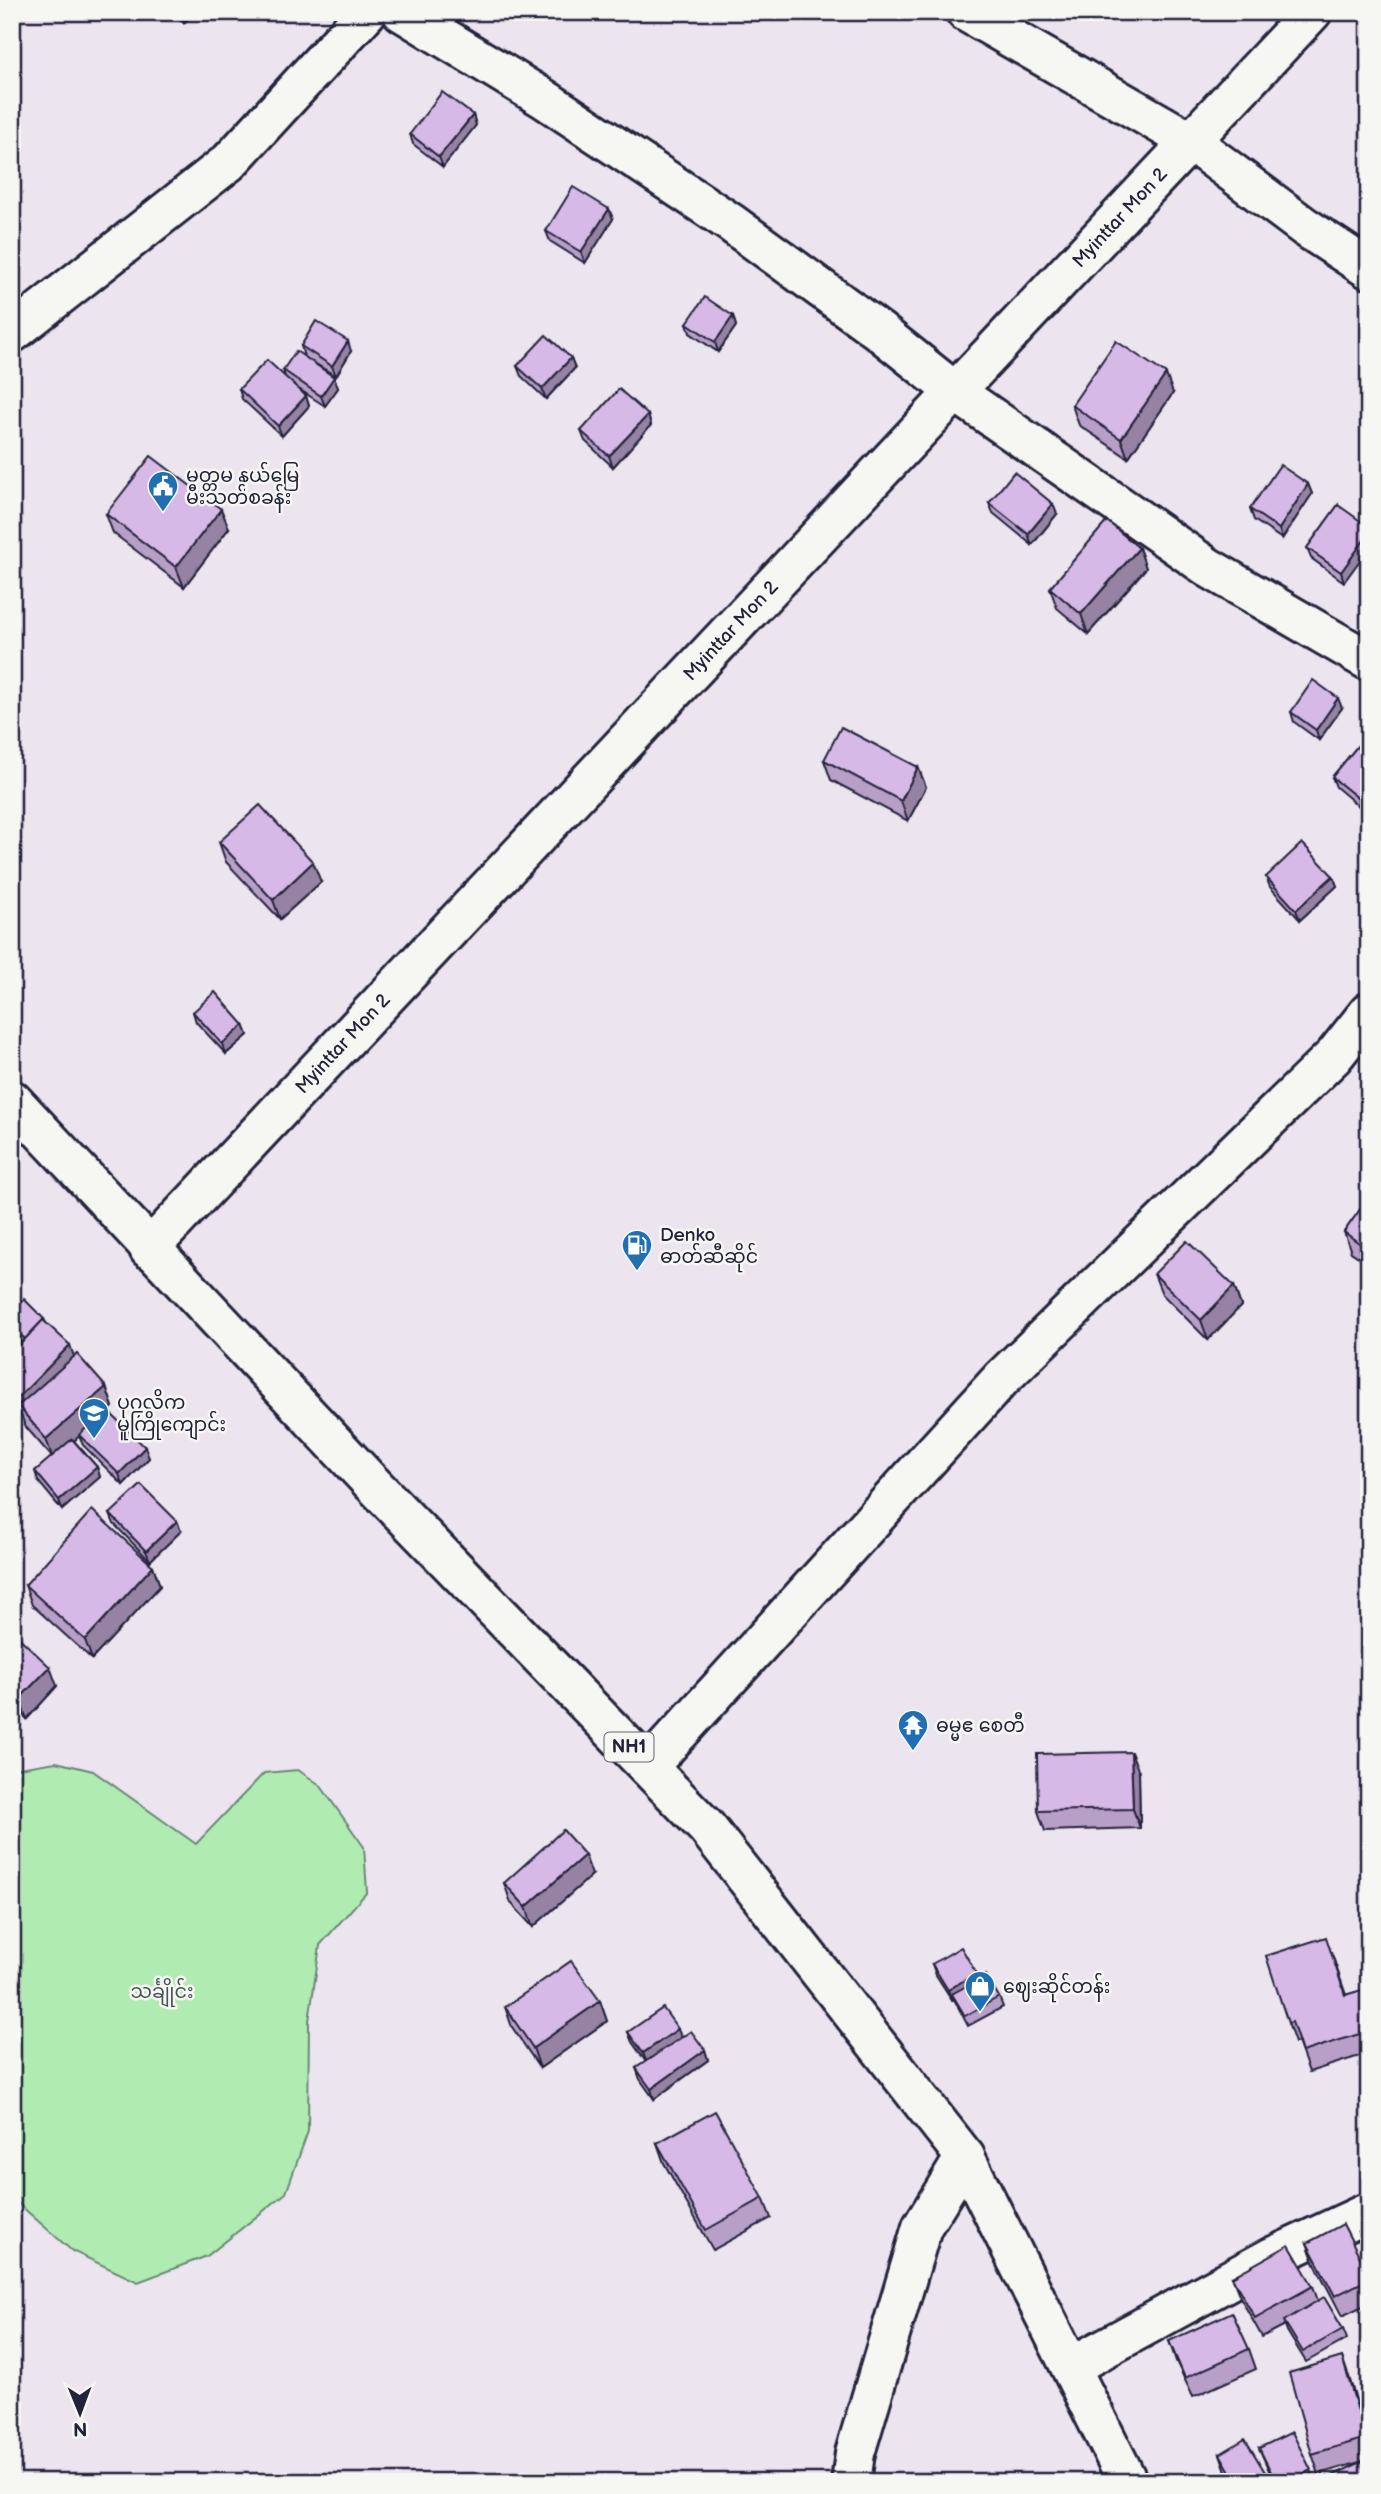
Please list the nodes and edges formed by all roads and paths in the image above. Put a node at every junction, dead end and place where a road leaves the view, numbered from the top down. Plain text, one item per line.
1 (367, 12) edge
2 (402, 12) edge
3 (966, 12) edge
4 (1312, 12) edge
5 (1190, 141) junction
6 (1369, 269) edge
7 (12, 333) edge
8 (954, 391) junction
9 (1369, 660) edge
10 (1369, 1012) edge
11 (12, 1100) edge
12 (149, 1248) junction
13 (649, 1767) junction
14 (965, 2157) junction
15 (1369, 2212) edge
16 (1072, 2366) junction
17 (851, 2482) edge
18 (1128, 2482) edge

1 - 7 main road
2 - 8 main road
3 - 5 main road
4 - 5 main road, Myinttar Mon 2
5 - 6 main road
5 - 8 main road, Myinttar Mon 2
8 - 9 main road
8 - 12 main road, Myinttar Mon 2
10 - 13 main road
11 - 12 main road, NH1
12 - 13 main road, NH1
13 - 14 main road, NH1
14 - 16 main road, NH1
14 - 17 main road
15 - 16 main road
16 - 18 main road, NH1

